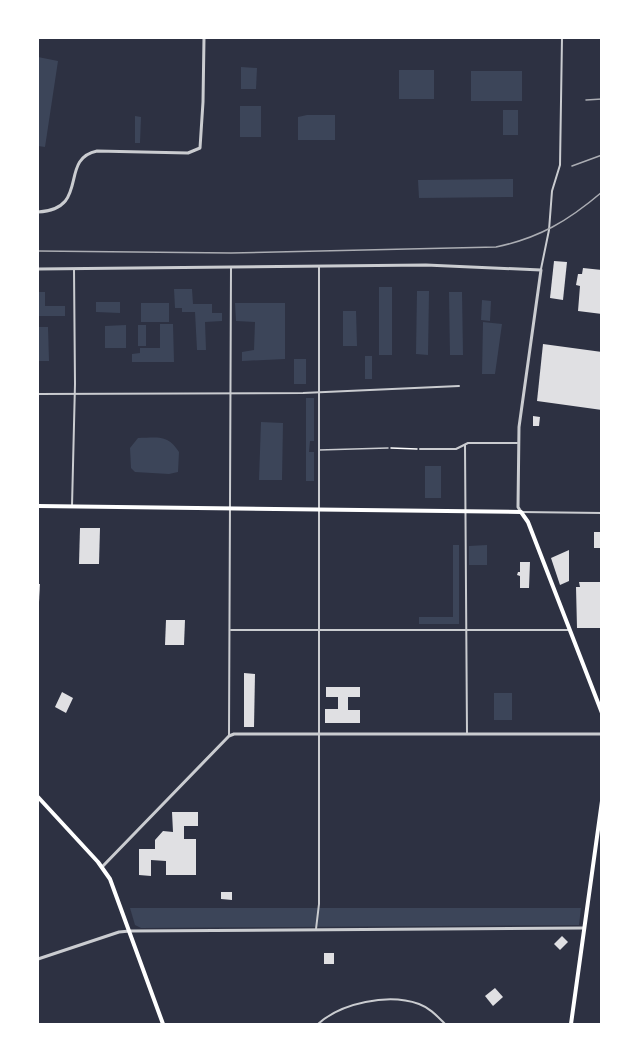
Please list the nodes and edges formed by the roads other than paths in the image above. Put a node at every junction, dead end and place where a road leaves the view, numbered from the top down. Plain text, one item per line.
1 (204, 38) edge
2 (562, 38) edge
3 (38, 212) edge
4 (318, 266) junction
5 (231, 267) junction
6 (74, 268) junction
7 (38, 269) edge
8 (541, 270) junction
9 (459, 386) dead end
10 (230, 392) junction
11 (318, 392) junction
12 (75, 393) junction
13 (38, 394) edge
14 (517, 443) junction
15 (465, 445) junction
16 (388, 448) road end
17 (420, 449) road end
18 (318, 450) junction
19 (38, 506) edge
20 (72, 507) junction
21 (230, 509) junction
22 (318, 510) junction
23 (465, 512) junction
24 (521, 512) junction
25 (602, 513) edge
26 (230, 630) junction
27 (318, 630) junction
28 (467, 630) junction
29 (570, 630) junction
30 (602, 713) edge
31 (318, 734) junction
32 (602, 734) edge
33 (467, 735) junction
34 (229, 736) junction
35 (38, 797) edge
36 (602, 801) edge
37 (102, 867) junction
38 (584, 928) junction
39 (316, 930) junction
40 (130, 931) junction
41 (38, 959) edge
42 (163, 1024) edge
43 (318, 1024) edge
44 (445, 1024) edge
45 (571, 1024) edge

1 - 3 street
2 - 8 street
4 - 5 street
4 - 8 street
4 - 11 street
5 - 6 street
5 - 10 street
6 - 7 street
6 - 12 street
8 - 14 street
9 - 11 street
10 - 11 street
10 - 12 street
10 - 21 street
11 - 18 street
12 - 13 street
12 - 20 street
14 - 15 street
14 - 24 street
15 - 17 street
15 - 23 street
16 - 18 lane
18 - 22 street
19 - 20 main road
20 - 21 main road
21 - 22 main road
21 - 26 street
22 - 23 main road
22 - 27 street
23 - 24 main road
23 - 28 street
24 - 25 street
24 - 29 main road
26 - 27 street
26 - 34 street
27 - 28 street
27 - 31 street
28 - 29 street
28 - 33 street
29 - 30 main road
31 - 33 street
31 - 34 street
31 - 39 street
32 - 33 street
34 - 37 street
35 - 37 main road
36 - 38 main road
37 - 40 main road
38 - 39 street
38 - 45 main road
39 - 40 street
40 - 41 street
40 - 42 main road
43 - 44 street

